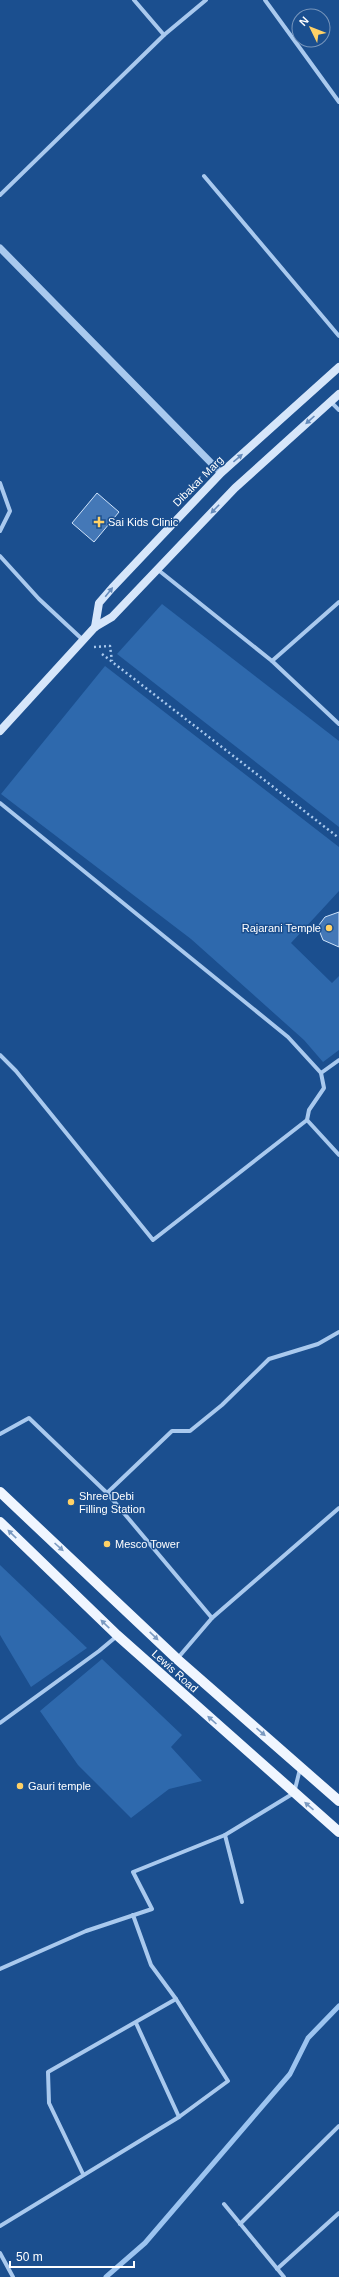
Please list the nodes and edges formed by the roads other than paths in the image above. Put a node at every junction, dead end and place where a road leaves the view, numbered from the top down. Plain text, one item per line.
1 (134, 0) edge
2 (206, 0) edge
3 (265, 0) edge
4 (164, 35) junction
5 (339, 102) edge
6 (204, 176) dead end
7 (0, 195) edge
8 (0, 248) edge
9 (339, 336) edge
10 (339, 367) edge
11 (339, 394) edge
12 (331, 402) junction
13 (339, 410) edge
14 (220, 473) junction
15 (0, 483) edge
16 (0, 531) edge
17 (0, 556) edge
18 (157, 569) junction
19 (339, 602) edge
20 (95, 627) junction
21 (83, 640) junction
22 (272, 661) junction
23 (339, 724) edge
24 (0, 730) edge
25 (0, 803) edge
26 (0, 1055) edge
27 (339, 1060) edge
28 (321, 1074) junction
29 (307, 1120) junction
30 (339, 1155) edge
31 (339, 1332) edge
32 (0, 1434) edge
33 (0, 1492) edge
34 (108, 1493) junction
35 (339, 1508) edge
36 (0, 1522) edge
37 (212, 1618) junction
38 (117, 1635) junction
39 (177, 1659) junction
40 (0, 1723) edge
41 (300, 1766) junction
42 (294, 1793) junction
43 (339, 1801) edge
44 (339, 1832) edge
45 (225, 1835) junction
46 (242, 1902) dead end
47 (133, 1916) junction
48 (0, 1970) edge
49 (176, 1999) junction
50 (136, 2022) junction
51 (179, 2116) junction
52 (339, 2126) edge
53 (83, 2174) junction
54 (224, 2204) dead end
55 (339, 2213) edge
56 (240, 2224) junction
57 (0, 2226) edge
58 (0, 2252) edge
59 (277, 2269) junction
60 (13, 2277) edge
61 (284, 2277) edge

1 - 4 street
2 - 4 street
3 - 5 street
4 - 7 street
6 - 9 street
8 - 14 street
14 -> 10 main road, Dibakar Marg
11 - 12 main road
12 - 13 street
12 -> 18 main road
20 -> 14 main road, Dibakar Marg
15 - 16 street
17 - 21 street
18 - 20 main road
18 - 22 street
19 - 22 street
20 - 21 main road
21 - 24 main road
22 - 23 street
25 - 28 street
26 - 29 street
27 - 28 street
28 - 29 street
29 - 30 street
31 - 34 street
32 - 34 street
33 -> 39 main road, Lewis Road
34 - 37 street
35 - 37 street
38 -> 36 main road, Lewis Road
37 - 39 street
38 - 40 street
42 -> 38 main road, Lewis Road
39 -> 41 main road, Lewis Road
41 - 42 street
41 - 43 main road, Lewis Road
44 -> 42 main road, Lewis Road
42 - 45 street
45 - 46 street
45 - 47 street
47 - 48 street
47 - 49 street
49 - 50 street
49 - 51 street
50 - 51 street
50 - 53 street
51 - 53 street
52 - 56 street
53 - 57 street
54 - 56 street
55 - 59 street
56 - 59 street
58 - 60 street
59 - 61 street

